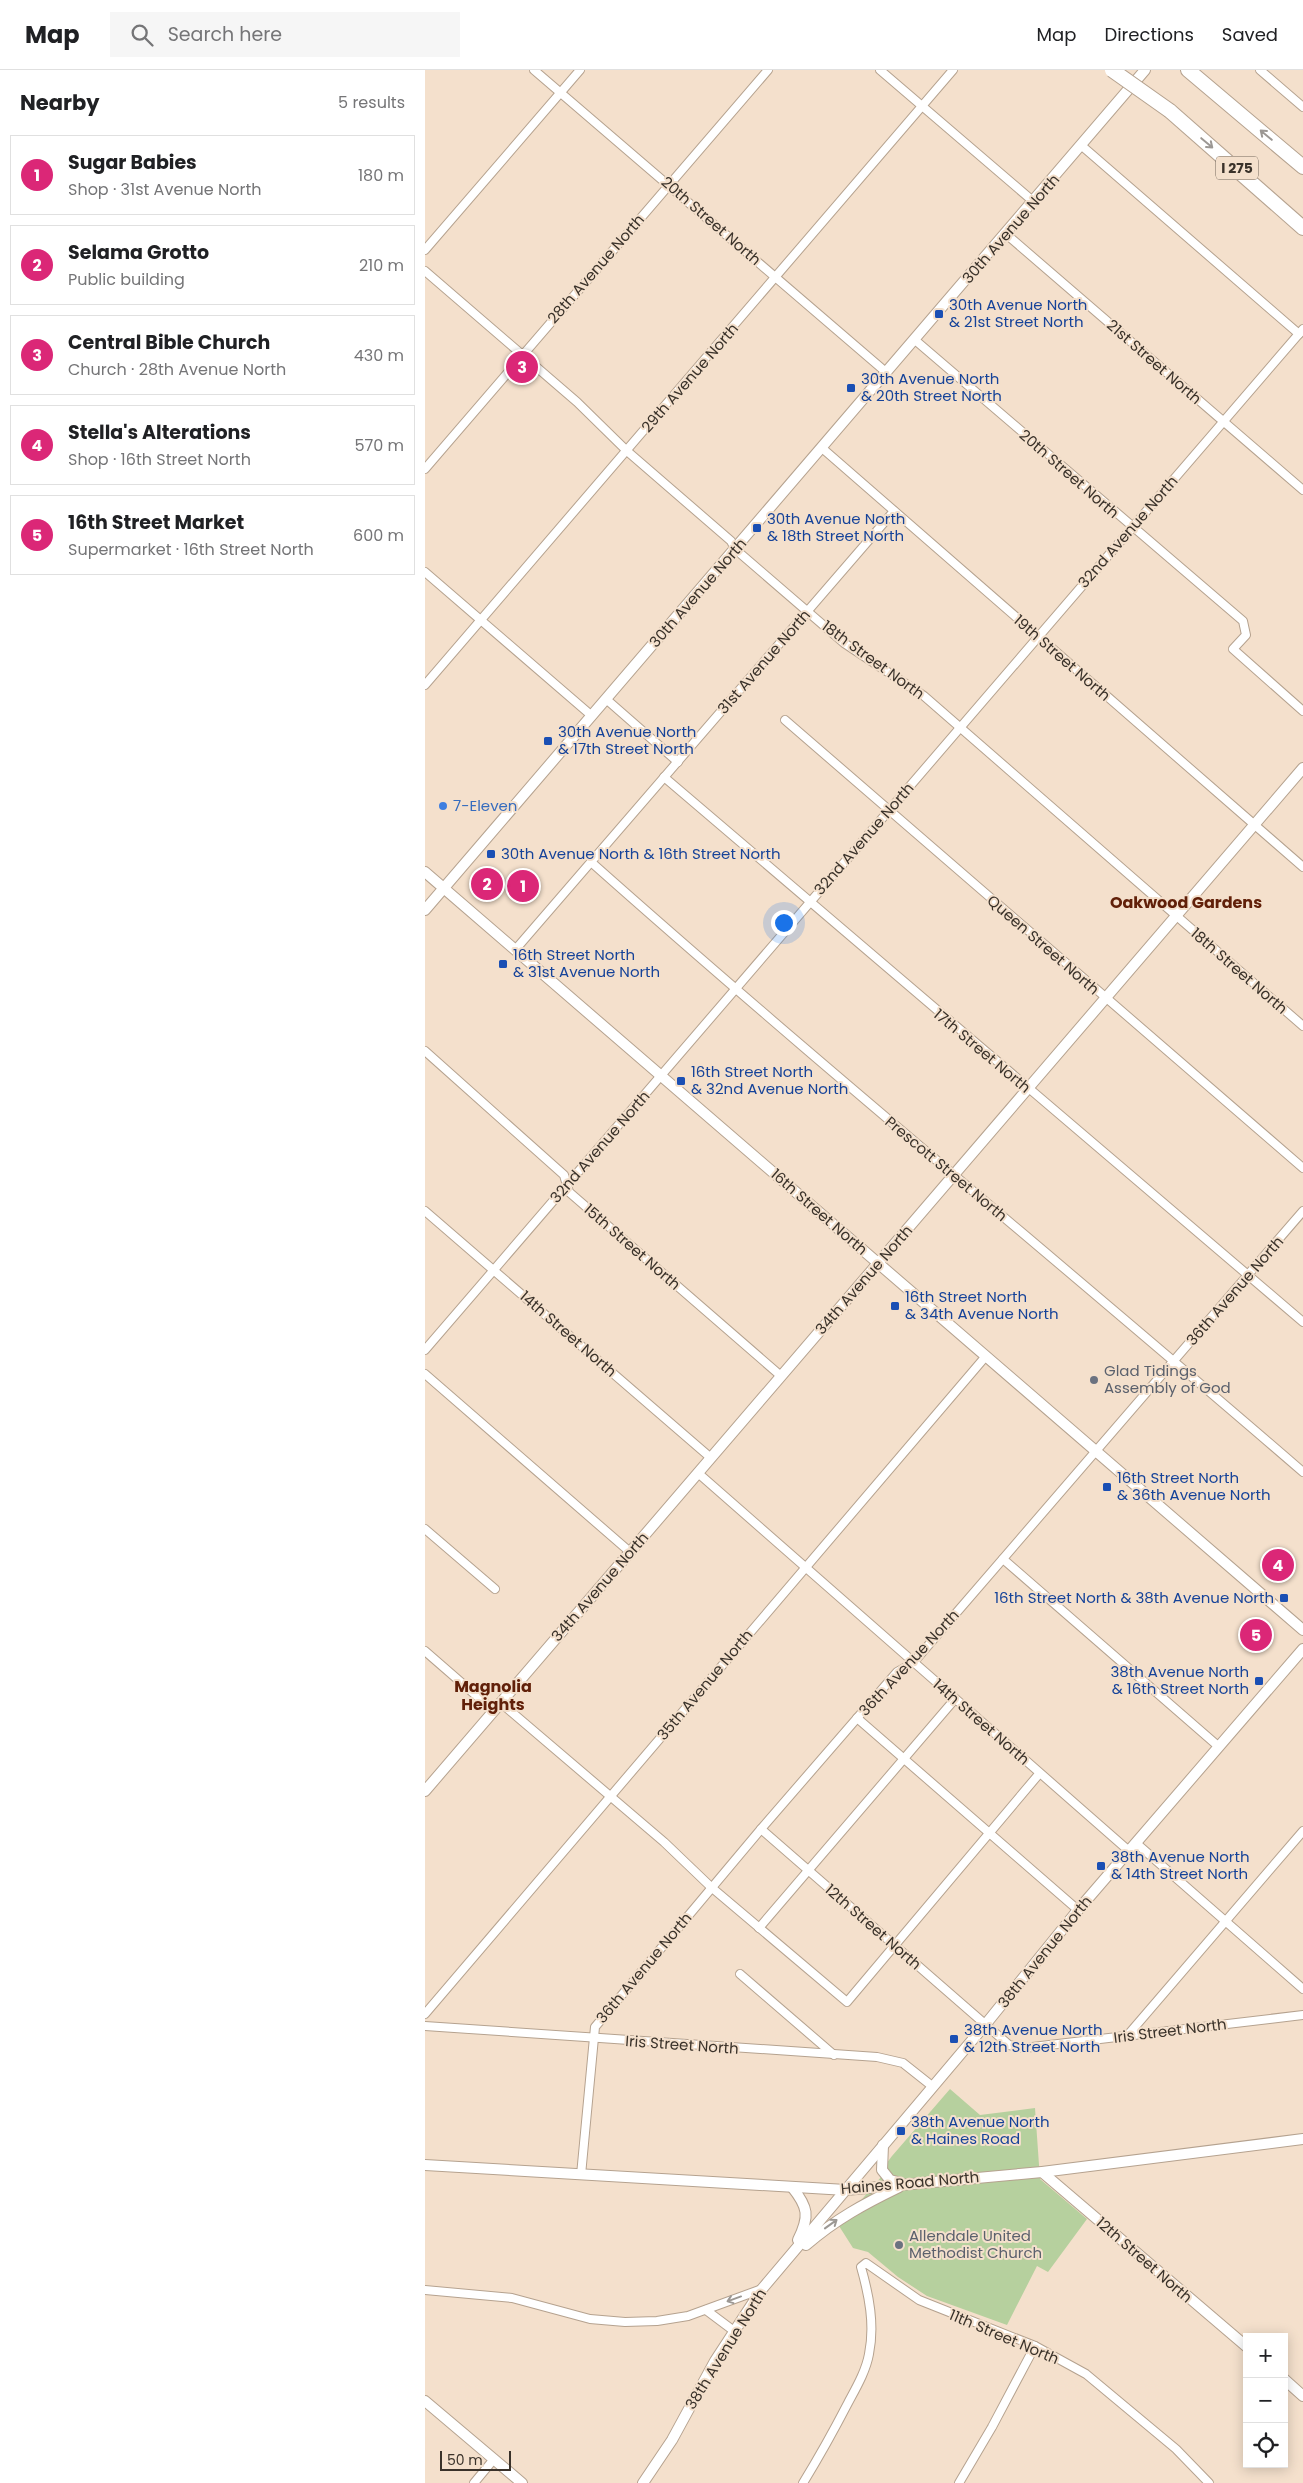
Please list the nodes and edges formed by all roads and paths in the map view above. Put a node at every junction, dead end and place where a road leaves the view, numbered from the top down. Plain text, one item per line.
1 (535, 70) edge
2 (580, 70) edge
3 (768, 70) edge
4 (880, 70) edge
5 (953, 70) edge
6 (1112, 70) edge
7 (1145, 70) edge
8 (1260, 70) edge
9 (1193, 74) edge
10 (561, 92) junction
11 (923, 106) junction
12 (1303, 107) edge
13 (1082, 146) junction
14 (1303, 167) edge
15 (669, 185) junction
16 (1034, 202) junction
17 (1303, 228) edge
18 (1006, 234) junction
19 (425, 250) edge
20 (425, 271) edge
21 (776, 277) junction
22 (1301, 332) edge
23 (915, 340) junction
24 (523, 355) junction
25 (887, 373) junction
26 (1223, 422) junction
27 (822, 448) junction
28 (627, 451) junction
29 (425, 469) edge
30 (1303, 490) edge
31 (894, 511) junction
32 (1132, 528) junction
33 (735, 549) junction
34 (425, 572) edge
35 (807, 612) junction
36 (481, 620) junction
37 (1038, 638) junction
38 (425, 685) edge
39 (606, 699) junction
40 (1303, 711) edge
41 (592, 716) junction
42 (785, 720) dead end
43 (961, 727) junction
44 (678, 762) junction
45 (1303, 768) edge
46 (664, 778) junction
47 (889, 811) junction
48 (1255, 824) junction
49 (591, 862) junction
50 (1303, 866) edge
51 (425, 872) edge
52 (444, 888) junction
53 (809, 903) junction
54 (425, 910) edge
55 (1176, 917) junction
56 (515, 950) junction
57 (735, 990) junction
58 (1105, 999) junction
59 (1303, 1026) edge
60 (425, 1051) edge
61 (661, 1076) junction
62 (1027, 1089) junction
63 (1303, 1168) edge
64 (953, 1176) junction
65 (568, 1185) junction
66 (425, 1211) edge
67 (1303, 1211) edge
68 (878, 1263) junction
69 (494, 1270) junction
70 (1249, 1275) junction
71 (1303, 1322) edge
72 (425, 1350) edge
73 (986, 1356) junction
74 (1175, 1361) junction
75 (425, 1374) edge
76 (781, 1376) junction
77 (1097, 1452) junction
78 (711, 1458) junction
79 (1303, 1472) edge
80 (698, 1473) junction
81 (425, 1529) edge
82 (631, 1552) junction
83 (1003, 1559) junction
84 (805, 1567) junction
85 (495, 1589) dead end
86 (1303, 1630) edge
87 (1303, 1649) edge
88 (425, 1651) edge
89 (913, 1663) junction
90 (955, 1699) junction
91 (498, 1707) junction
92 (857, 1718) junction
93 (1218, 1746) junction
94 (904, 1757) junction
95 (1039, 1774) junction
96 (425, 1792) edge
97 (610, 1795) junction
98 (761, 1829) junction
99 (1303, 1832) edge
100 (989, 1833) junction
101 (1136, 1843) junction
102 (1129, 1851) junction
103 (808, 1871) junction
104 (711, 1887) junction
105 (1078, 1910) junction
106 (1227, 1922) junction
107 (759, 1928) junction
108 (894, 1945) junction
109 (740, 1974) dead end
110 (1303, 1989) edge
111 (425, 2014) edge
112 (1303, 2014) edge
113 (985, 2025) junction
114 (425, 2026) edge
115 (1127, 2036) junction
116 (592, 2039) junction
117 (834, 2055) junction
118 (931, 2086) junction
119 (1303, 2139) edge
120 (883, 2146) junction
121 (425, 2165) edge
122 (1041, 2172) junction
123 (581, 2175) junction
124 (905, 2184) junction
125 (792, 2187) junction
126 (846, 2190) junction
127 (793, 2252) junction
128 (425, 2290) edge
129 (762, 2290) junction
130 (706, 2310) junction
131 (734, 2331) junction
132 (1243, 2344) edge
133 (1035, 2346) junction
134 (1288, 2383) edge
135 (1303, 2396) edge
136 (425, 2401) edge
137 (494, 2459) junction
138 (474, 2483) edge
139 (522, 2483) edge
140 (643, 2483) edge
141 (803, 2483) edge
142 (959, 2483) edge
143 (1209, 2483) edge

1 - 10 street, 20th Street North
2 - 10 street
3 - 15 street, 28th Avenue North
4 - 11 street
5 - 11 street, 29th Avenue North
6 -> 17 highway, I 275, bridge
7 - 13 street, 30th Avenue North
8 - 12 street
14 -> 9 highway, I 275
10 - 15 street, 20th Street North
10 - 19 street
11 - 16 street
11 - 21 street, 29th Avenue North
13 - 16 street, 30th Avenue North
13 - 22 street
15 - 21 street, 20th Street North
15 - 24 street, 28th Avenue North
16 - 18 street, 30th Avenue North
18 - 23 street, 30th Avenue North
18 - 26 street, 21st Street North
20 - 24 street, 18th Street North
21 - 25 street, 20th Street North
21 - 28 street, 29th Avenue North
22 - 26 street, 32nd Avenue North
23 - 25 street, 30th Avenue North
23 - 32 street, 20th Street North
24 - 28 street, 18th Street North
24 - 29 street, 28th Avenue North
25 - 27 street, 30th Avenue North
26 - 30 street, 21st Street North
26 - 32 street, 32nd Avenue North
27 - 31 street, 19th Street North
27 - 33 street, 30th Avenue North
28 - 33 street, 18th Street North
28 - 36 street, 29th Avenue North
31 - 35 street, 31st Avenue North
31 - 37 street, 19th Street North
32 - 37 street, 32nd Avenue North
32 - 40 street, 20th Street North
33 - 35 street, 18th Street North
33 - 39 street, 30th Avenue North
34 - 36 street
35 - 43 street, 18th Street North
35 - 44 street, 31st Avenue North
36 - 38 street, 29th Avenue North
36 - 41 street
37 - 43 street, 32nd Avenue North
37 - 48 street, 19th Street North
39 - 41 street, 30th Avenue North
39 - 44 street
41 - 52 street, 30th Avenue North
42 - 47 street, Queen Street North
43 - 47 street, 32nd Avenue North
43 - 55 street, 18th Street North
44 - 46 street, 31st Avenue North
45 - 48 street, 34th Avenue North
46 - 49 street, 31st Avenue North
46 - 53 street, 17th Street North
47 - 53 street, 32nd Avenue North
47 - 58 street, Queen Street North
48 - 50 street, 19th Street North
48 - 55 street, 34th Avenue North
49 - 56 street, 31st Avenue North
49 - 57 street, Prescott Street North
51 - 52 street, 16th Street North
52 - 54 street, 30th Avenue North
52 - 56 street, 16th Street North
53 - 57 street, 32nd Avenue North
53 - 62 street, 17th Street North
55 - 58 street, 34th Avenue North
55 - 59 street, 18th Street North
56 - 61 street, 16th Street North
57 - 61 street, 32nd Avenue North
57 - 64 street, Prescott Street North
58 - 62 street, 34th Avenue North
58 - 63 street, Queen Street North
60 - 65 street, 15th Street North
61 - 65 street, 32nd Avenue North
61 - 68 street, 16th Street North
62 - 64 street, 34th Avenue North
62 - 70 street, 17th Street North
64 - 68 street, 34th Avenue North
64 - 74 street, Prescott Street North
65 - 69 street, 32nd Avenue North
65 - 76 street, 15th Street North
66 - 69 street, 14th Street North
67 - 70 street, 36th Avenue North
68 - 73 street, 16th Street North
68 - 76 street, 34th Avenue North
69 - 72 street, 32nd Avenue North
69 - 78 street, 14th Street North
70 - 71 street, 17th Street North
70 - 74 street, 36th Avenue North
73 - 77 street, 16th Street North
73 - 84 street, 35th Avenue North
74 - 77 street, 36th Avenue North
74 - 79 street, Prescott Street North
75 - 82 street
76 - 78 street, 34th Avenue North
77 - 83 street, 36th Avenue North
77 - 86 street, 16th Street North
78 - 80 street, 34th Avenue North
80 - 82 street, 34th Avenue North
80 - 84 street, 14th Street North
81 - 85 street
82 - 91 street, 34th Avenue North
83 - 89 street, 36th Avenue North
83 - 93 street
84 - 89 street, 14th Street North
84 - 97 street, 35th Avenue North
87 - 93 street, 38th Avenue North
88 - 91 street
89 - 90 street, 14th Street North
89 - 92 street, 36th Avenue North
90 - 94 street
90 - 95 street, 14th Street North
91 - 96 street, 34th Avenue North
91 - 97 street
92 - 94 street
92 - 98 street, 36th Avenue North
93 - 101 street, 38th Avenue North
94 - 100 street
94 - 103 street
95 - 100 street
95 - 102 street, 14th Street North
97 - 104 street
97 - 111 street, 35th Avenue North
98 - 103 street, 12th Street North
98 - 104 street, 36th Avenue North
99 - 106 street
100 - 105 street
100 - 108 street
101 - 102 street, 38th Avenue North
101 - 106 street
102 - 105 street, 38th Avenue North
103 - 107 street
103 - 108 street, 12th Street North
104 - 107 street
104 - 116 street, 36th Avenue North
105 - 113 street, 38th Avenue North
106 - 110 street
106 - 115 street
107 - 108 street
108 - 113 street, 12th Street North
109 - 117 street
112 - 115 street, Iris Street North
113 - 115 street, Iris Street North
113 - 118 street, 38th Avenue North
114 - 116 street, Iris Street North
116 - 117 street, Iris Street North
116 - 123 street, 36th Avenue North
117 - 118 street, Iris Street North
118 - 120 street, 38th Avenue North
119 - 122 street, Haines Road North
120 - 124 street
120 - 126 street, 38th Avenue North
121 - 123 street, Haines Road North
122 - 124 street, Haines Road North
122 - 132 street, 12th Street North
123 - 125 street, Haines Road North
124 - 126 street, Haines Road North
127 -> 124 street
125 - 126 street, Haines Road North
125 - 127 street
126 - 127 street, 38th Avenue North
127 - 129 street, 38th Avenue North
128 - 130 street
129 -> 130 street
129 - 131 street, 38th Avenue North
130 - 131 street
131 - 140 street, 38th Avenue North
133 - 141 street, 11th Street North
133 - 142 street
133 - 143 street, 11th Street North
134 - 135 street
136 - 137 street
137 - 138 street
137 - 139 street

